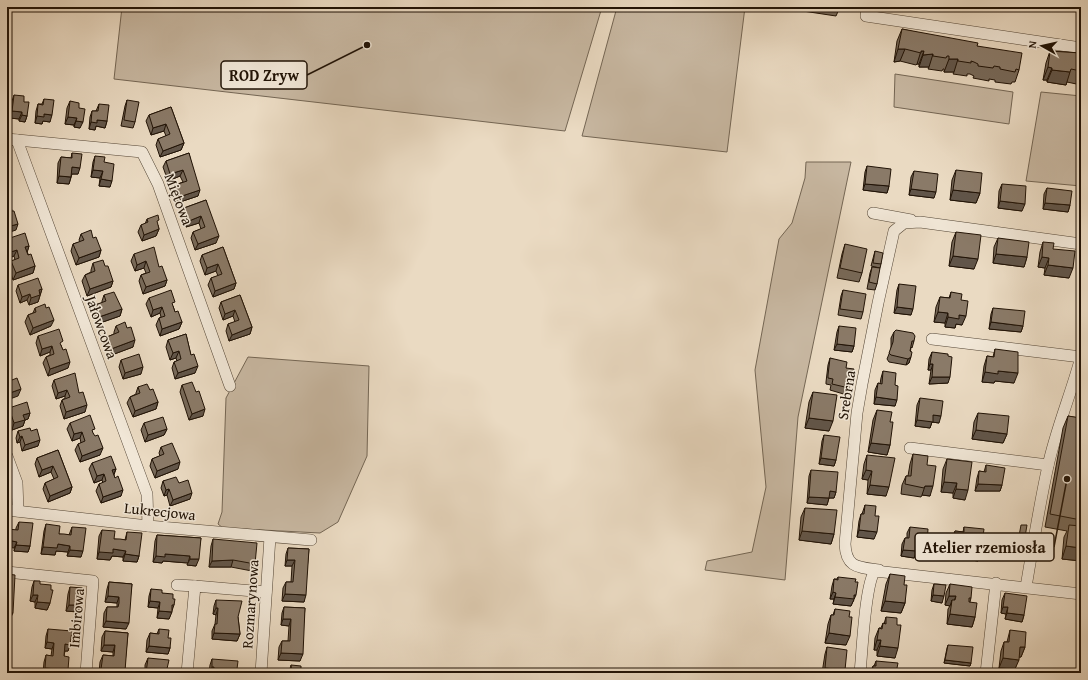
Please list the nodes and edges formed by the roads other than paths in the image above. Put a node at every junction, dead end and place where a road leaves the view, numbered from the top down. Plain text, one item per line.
1 (867, 12) edge
2 (1081, 48) edge
3 (12, 139) edge
4 (874, 213) dead end
5 (920, 222) junction
6 (1081, 244) edge
7 (932, 339) dead end
8 (1081, 357) edge
9 (230, 386) dead end
10 (910, 448) dead end
11 (7, 456) edge
12 (1048, 465) junction
13 (12, 510) edge
14 (148, 526) junction
15 (270, 537) junction
16 (311, 540) dead end
17 (878, 570) junction
18 (7, 572) edge
19 (996, 583) junction
20 (177, 585) dead end
21 (195, 586) junction
22 (1026, 586) junction
23 (266, 592) junction
24 (1081, 594) edge
25 (86, 673) edge
26 (188, 673) edge
27 (261, 673) edge
28 (860, 673) edge
29 (986, 673) edge

1 - 2 street
3 - 9 street, Miętowa
3 - 14 street, Jałowcowa
4 - 5 street, Srebrna
5 - 6 street, Srebrna
5 - 17 street, Srebrna
7 - 8 street
8 - 12 street
10 - 12 street
11 - 13 street
12 - 22 street
13 - 14 street, Lukrecjowa
14 - 15 street, Lukrecjowa
15 - 16 street, Lukrecjowa
15 - 23 street, Rozmarynowa
17 - 19 street, Srebrna
17 - 28 street
18 - 25 street, Imbirowa
19 - 22 street, Srebrna
19 - 29 street
20 - 21 street
21 - 23 street
21 - 26 street
22 - 24 street, Srebrna
23 - 27 street, Rozmarynowa

